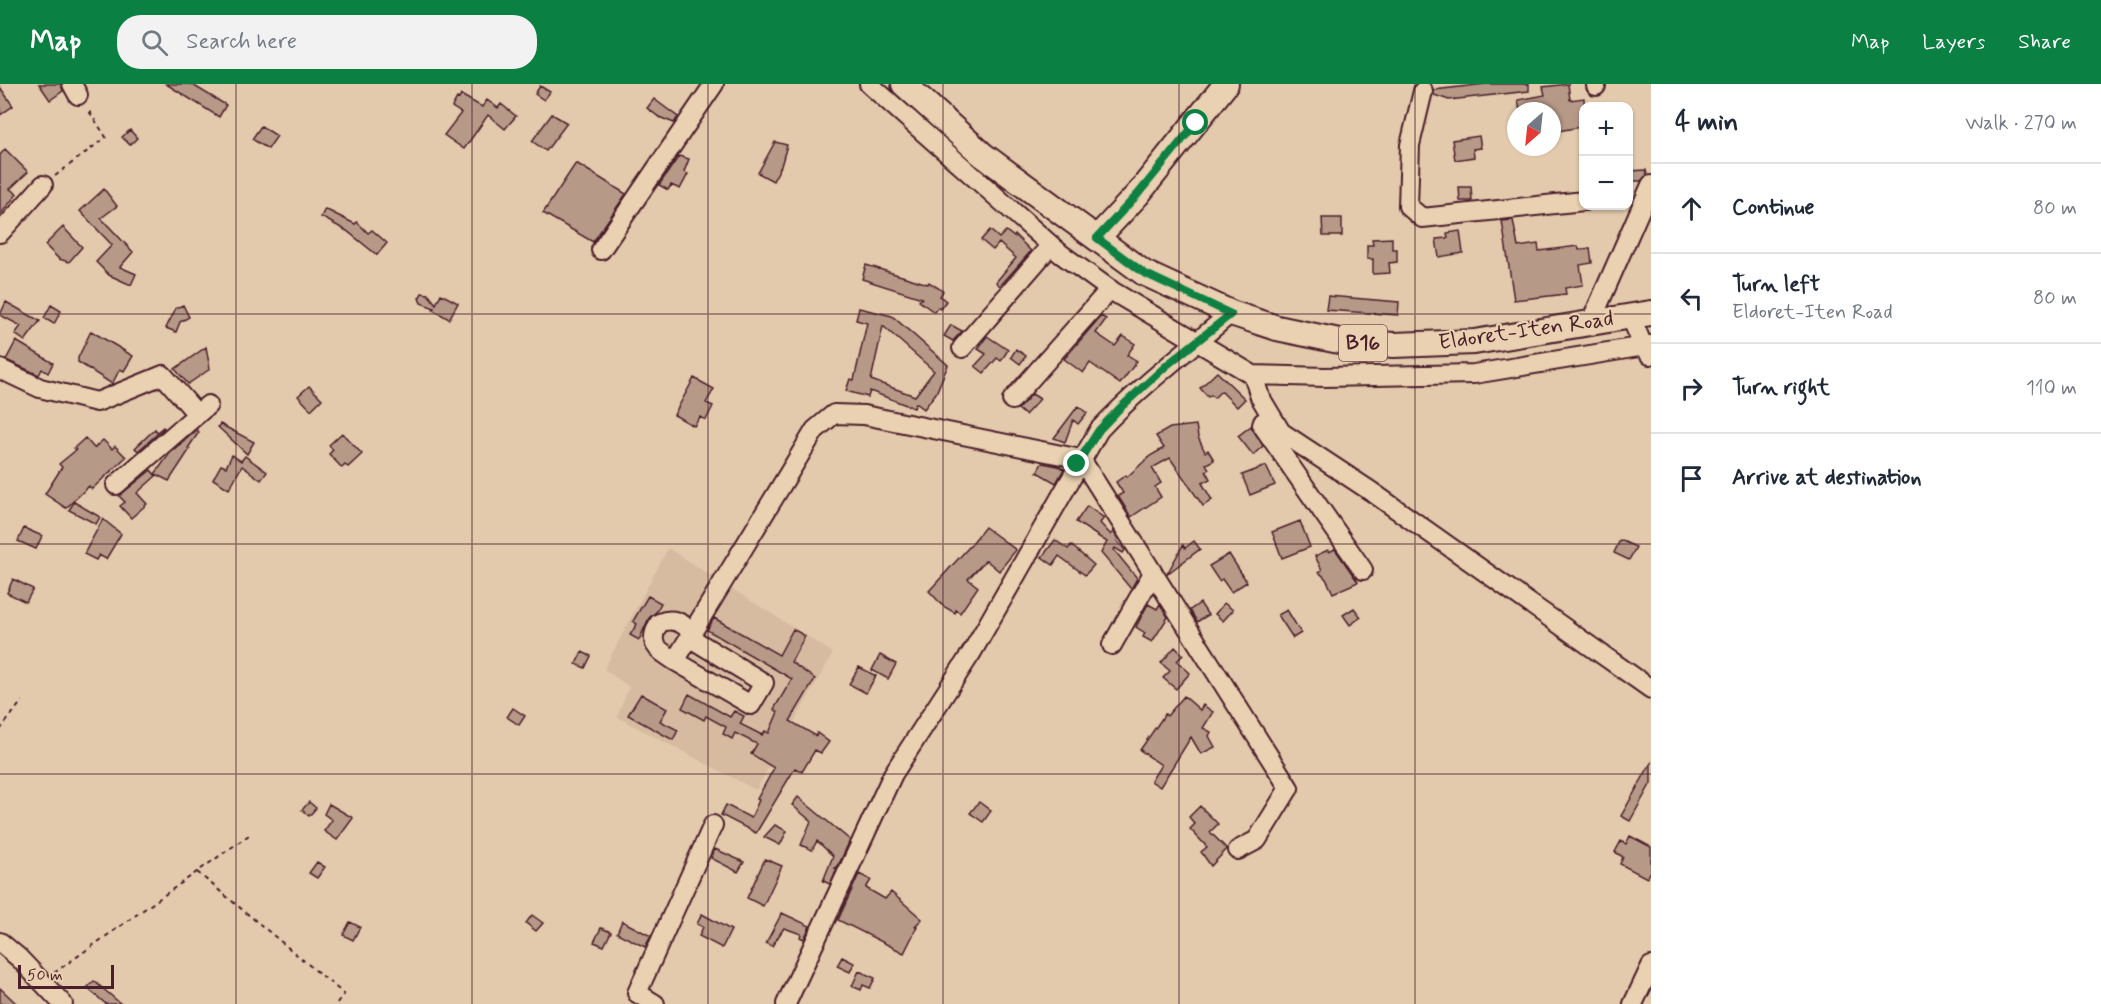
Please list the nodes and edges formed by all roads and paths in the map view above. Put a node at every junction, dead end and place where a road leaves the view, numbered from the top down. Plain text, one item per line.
1 (714, 84) edge
2 (869, 84) edge
3 (904, 84) edge
4 (1226, 84) edge
5 (75, 89) edge
6 (1423, 91) dead end
7 (43, 185) joint
8 (1649, 189) edge
9 (1633, 195) edge
10 (1579, 202) edge
11 (0, 232) edge
12 (1097, 238) junction
13 (1051, 245) junction
14 (601, 250) dead end
15 (1110, 289) junction
16 (1231, 314) junction
17 (1641, 315) edge
18 (1590, 324) junction
19 (1199, 341) junction
20 (962, 348) dead end
21 (1648, 349) edge
22 (0, 369) edge
23 (1253, 375) junction
24 (1012, 400) dead end
25 (1267, 412) junction
26 (1081, 459) junction
27 (116, 485) dead end
28 (1363, 570) dead end
29 (1153, 573) junction
30 (692, 634) junction
31 (1112, 645) dead end
32 (675, 661) junction
33 (1651, 689) edge
34 (22, 701) dead end
35 (0, 730) edge
36 (713, 825) dead end
37 (252, 833) dead end
38 (1238, 850) dead end
39 (197, 872) junction
40 (0, 942) edge
41 (1651, 966) edge
42 (42, 981) junction
43 (63, 1004) edge
44 (336, 1004) edge
45 (655, 1004) edge
46 (786, 1004) edge
47 (1633, 1004) edge

1 - 14 street
2 - 13 street
3 - 12 main road, Eldoret-Iten Road / B16
4 - 12 main road
5 - 7 path
6 - 10 street
7 - 11 street
8 - 9 street
8 - 18 street
12 - 16 main road, Eldoret-Iten Road / B16
13 - 15 street
13 - 20 street
15 - 19 street
15 - 24 street
16 - 18 main road, Eldoret-Iten Road / B16
16 - 19 street
17 - 18 main road, Eldoret-Iten Road / B16
17 - 21 street
19 - 23 street
19 - 26 street
21 - 23 street
22 - 27 street
23 - 25 street
25 - 28 street
25 - 33 street
26 - 29 street
26 - 30 street
26 - 46 street
29 - 31 street
29 - 38 street
30 - 32 street
30 - 32 street
30 - 32 street
34 - 35 path
36 - 45 street
37 - 39 path
39 - 42 path
39 - 44 path
40 - 42 street
41 - 47 street
42 - 43 street

